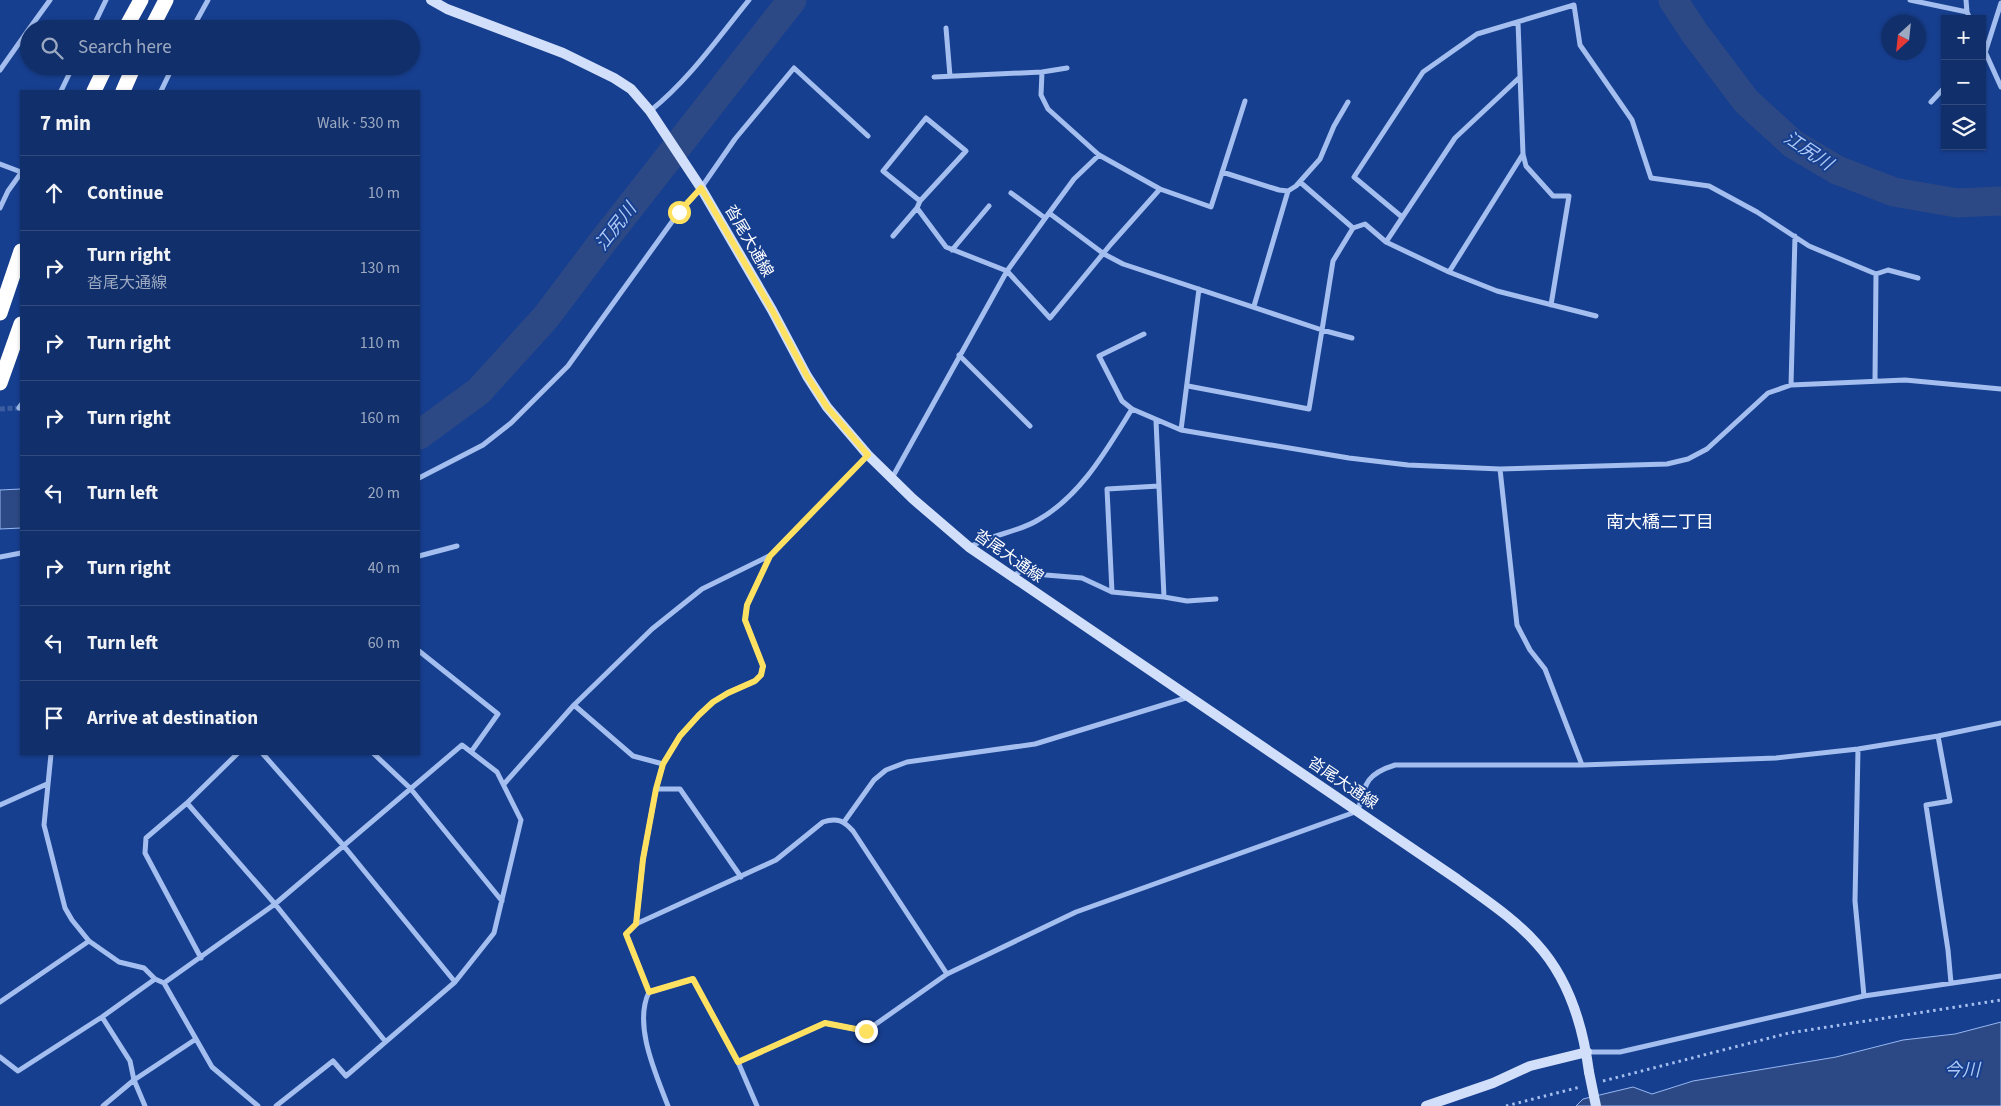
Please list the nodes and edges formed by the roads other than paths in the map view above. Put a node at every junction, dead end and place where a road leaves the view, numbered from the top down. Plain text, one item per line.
1 (50, 0) edge
2 (106, 0) edge
3 (141, 0) edge
4 (166, 0) edge
5 (208, 0) edge
6 (431, 0) edge
7 (749, 0) edge
8 (1910, 0) edge
9 (1966, 0) edge
10 (2001, 3) edge
11 (1967, 12) junction
12 (1968, 15) edge
13 (36, 20) edge
14 (96, 20) edge
15 (130, 20) edge
16 (156, 20) edge
17 (197, 20) edge
18 (1518, 22) junction
19 (946, 28) dead end
20 (20, 42) edge
21 (1986, 50) edge
22 (1986, 55) edge
23 (1067, 68) dead end
24 (0, 70) edge
25 (1042, 72) junction
26 (69, 75) edge
27 (102, 75) edge
28 (130, 75) edge
29 (169, 75) edge
30 (950, 76) junction
31 (934, 77) dead end
32 (1520, 77) junction
33 (2000, 81) edge
34 (2001, 87) edge
35 (61, 90) edge
36 (94, 90) edge
37 (122, 90) edge
38 (161, 90) edge
39 (1941, 91) edge
40 (1245, 101) dead end
41 (1348, 102) dead end
42 (1931, 102) dead end
43 (650, 111) junction
44 (868, 136) dead end
45 (1523, 154) junction
46 (1099, 155) junction
47 (0, 164) edge
48 (1222, 172) junction
49 (20, 173) edge
50 (20, 174) edge
51 (1300, 182) junction
52 (701, 188) junction
53 (1160, 189) junction
54 (1288, 191) junction
55 (1011, 193) dead end
56 (920, 201) junction
57 (989, 206) dead end
58 (0, 208) edge
59 (917, 208) junction
60 (1049, 213) junction
61 (1402, 217) junction
62 (1045, 218) junction
63 (1353, 228) junction
64 (893, 236) dead end
65 (1795, 236) junction
66 (1386, 242) junction
67 (952, 250) junction
68 (20, 254) edge
69 (1104, 254) junction
70 (1007, 271) junction
71 (1448, 272) junction
72 (1876, 274) junction
73 (1918, 278) dead end
74 (1199, 289) junction
75 (1551, 305) junction
76 (1254, 306) junction
77 (0, 313) edge
78 (1596, 316) dead end
79 (20, 327) edge
80 (1322, 330) junction
81 (1144, 334) dead end
82 (1352, 338) dead end
83 (959, 355) junction
84 (1875, 380) junction
85 (0, 383) edge
86 (1791, 385) junction
87 (1188, 386) junction
88 (2001, 389) edge
89 (1132, 408) junction
90 (1156, 421) junction
91 (1030, 426) dead end
92 (1181, 430) junction
93 (868, 455) junction
94 (1500, 469) junction
95 (420, 477) edge
96 (892, 479) junction
97 (1158, 486) junction
98 (457, 546) dead end
99 (969, 547) junction
100 (20, 554) edge
101 (0, 556) edge
102 (420, 556) edge
103 (770, 556) junction
104 (1011, 577) junction
105 (1112, 592) junction
106 (1164, 596) junction
107 (1216, 598) dead end
108 (420, 652) edge
109 (1189, 697) junction
110 (574, 705) junction
111 (2001, 723) edge
112 (1938, 736) junction
113 (1858, 749) junction
114 (471, 752) junction
115 (52, 755) edge
116 (236, 755) edge
117 (264, 755) edge
118 (375, 755) edge
119 (663, 764) junction
120 (1582, 765) junction
121 (47, 784) junction
122 (504, 784) junction
123 (410, 788) junction
124 (656, 789) junction
125 (188, 803) junction
126 (0, 805) edge
127 (1358, 811) junction
128 (844, 822) junction
129 (343, 845) junction
130 (741, 877) junction
131 (502, 901) junction
132 (275, 904) junction
133 (636, 924) junction
134 (89, 940) junction
135 (201, 958) junction
136 (947, 974) junction
137 (2001, 976) edge
138 (155, 979) junction
139 (455, 982) junction
140 (164, 983) junction
141 (1952, 983) junction
142 (649, 992) junction
143 (1864, 996) junction
144 (0, 1002) edge
145 (102, 1017) junction
146 (196, 1039) junction
147 (386, 1041) junction
148 (1587, 1052) junction
149 (0, 1057) edge
150 (738, 1062) junction
151 (134, 1080) junction
152 (102, 1106) edge
153 (145, 1106) edge
154 (258, 1106) edge
155 (276, 1106) edge
156 (668, 1106) edge
157 (757, 1106) edge
158 (1426, 1106) edge
159 (1596, 1106) edge

1 - 13 street
2 - 14 street
3 - 15 highway
4 - 16 highway
5 - 17 street
6 - 43 main road, 沓尾大通線
7 - 43 street
8 - 11 street
9 - 11 street
10 - 21 street
11 - 12 street
18 - 32 street
18 - 61 street
18 - 65 street
19 - 30 street
20 - 24 street
22 - 33 street
23 - 25 street
25 - 30 street
25 - 46 street
26 - 35 street
27 - 36 highway
28 - 37 highway
29 - 38 street
30 - 31 street
32 - 45 street
32 - 61 street
33 - 34 street
39 - 42 street
40 - 48 street
41 - 51 street
43 - 52 main road, 沓尾大通線
44 - 52 street
45 - 71 street
45 - 75 street
46 - 53 street
46 - 60 street
47 - 49 street
48 - 53 street
48 - 54 street
50 - 58 street
51 - 54 street
51 - 63 street
52 - 93 main road, 沓尾大通線
52 - 95 street
53 - 69 street
54 - 76 street
55 - 62 street
56 - 56 street
56 - 59 street
57 - 67 street
59 - 64 street
59 - 67 street
60 - 62 street
60 - 69 street
61 - 66 street
62 - 70 street
63 - 66 street
63 - 80 street
65 - 72 street
65 - 86 street
66 - 71 street
67 - 70 street
68 - 77 highway
69 - 70 street
69 - 74 street
70 - 83 street
71 - 75 street
72 - 73 street
72 - 84 street
74 - 76 street
74 - 87 street
75 - 78 street
76 - 80 street
79 - 85 highway
80 - 82 street
80 - 87 street
81 - 89 street
83 - 91 street
83 - 96 street
84 - 86 street
84 - 88 street
86 - 94 street
87 - 92 street
89 - 90 street
89 - 99 street
90 - 92 street
90 - 97 street
92 - 94 street
93 - 96 main road, 沓尾大通線
93 - 103 street
94 - 120 street
96 - 99 main road, 沓尾大通線
97 - 105 street
97 - 106 street
98 - 102 street
99 - 104 main road, 沓尾大通線
100 - 101 street
103 - 110 street
103 - 119 street
104 - 105 street
104 - 109 main road, 沓尾大通線
105 - 106 street
106 - 107 street
108 - 114 street
109 - 127 main road, 沓尾大通線
109 - 128 street
110 - 119 street
110 - 122 street
111 - 112 street
112 - 113 street
112 - 141 street
113 - 120 street
113 - 143 street
114 - 122 street
114 - 123 street
115 - 121 street
116 - 125 street
117 - 129 street
118 - 123 street
119 - 124 street
120 - 127 street
121 - 126 street
121 - 134 street
122 - 131 street
123 - 129 street
123 - 131 street
124 - 130 street
124 - 133 street
125 - 132 street
125 - 135 street
127 - 136 street
127 - 148 main road, 沓尾大通線
128 - 130 street
128 - 136 street
129 - 132 street
129 - 139 street
130 - 133 street
131 - 139 street
132 - 135 street
132 - 147 street
133 - 142 street
134 - 138 street
134 - 144 street
135 - 140 street
136 - 150 street
137 - 141 street
138 - 140 street
138 - 145 street
139 - 147 street
140 - 146 street
141 - 143 street
142 - 150 street
142 - 156 street
143 - 148 street
145 - 149 street
145 - 151 street
146 - 151 street
146 - 154 street
147 - 155 street
148 - 158 main road
148 - 159 main road, 沓尾大通線, bridge
150 - 157 street
151 - 152 street
151 - 153 street

